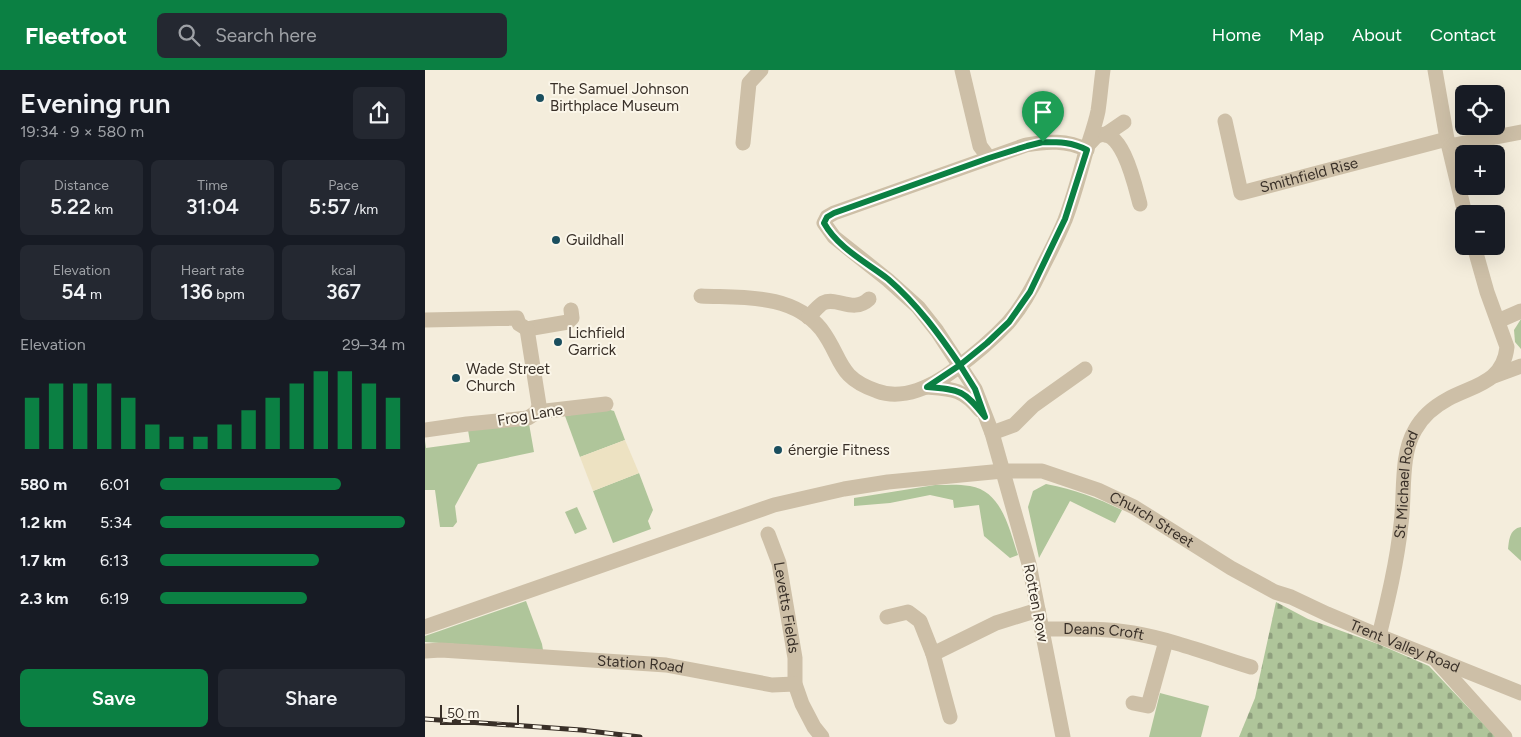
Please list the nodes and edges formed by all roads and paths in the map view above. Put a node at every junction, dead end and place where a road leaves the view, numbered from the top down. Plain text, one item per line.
1 (761, 70) edge
2 (962, 70) edge
3 (1103, 70) edge
4 (1435, 70) edge
5 (1225, 121) dead end
6 (1124, 122) dead end
7 (1521, 132) edge
8 (1105, 135) junction
9 (1448, 142) junction
10 (743, 143) dead end
11 (1088, 147) junction
12 (989, 158) junction
13 (1140, 204) dead end
14 (1463, 205) edge
15 (1477, 255) edge
16 (701, 296) dead end
17 (869, 299) dead end
18 (571, 310) dead end
19 (1521, 311) edge
20 (808, 317) junction
21 (425, 320) edge
22 (1498, 321) junction
23 (527, 329) junction
24 (960, 365) junction
25 (1521, 366) edge
26 (1085, 369) dead end
27 (1495, 376) junction
28 (927, 387) junction
29 (606, 404) dead end
30 (537, 412) junction
31 (985, 417) junction
32 (425, 430) edge
33 (992, 433) junction
34 (1003, 471) junction
35 (768, 534) dead end
36 (1291, 597) joint
37 (1038, 610) junction
38 (887, 617) dead end
39 (425, 627) edge
40 (1042, 629) junction
41 (1379, 636) junction
42 (1166, 641) junction
43 (425, 651) edge
44 (933, 654) junction
45 (1434, 658) junction
46 (1251, 667) dead end
47 (795, 684) junction
48 (1521, 693) edge
49 (1133, 703) dead end
50 (950, 717) dead end
51 (822, 737) edge
52 (1063, 737) edge
53 (1505, 737) edge

1 - 10 street
2 - 12 street
3 - 11 street
4 - 9 street
5 - 9 street, Smithfield Rise
6 - 8 street
7 - 9 street
8 - 11 street
8 - 13 street
9 - 14 street
11 - 12 street
11 - 24 street
12 - 24 street
15 - 22 street
16 - 20 street
17 - 20 street
18 - 23 street
19 - 22 street
20 - 28 street
21 - 23 street
22 - 27 street
23 - 30 street
24 - 28 street
24 - 31 street
25 - 27 street, St Michael Road
26 - 33 street
27 - 41 street, St Michael Road
28 - 31 street
29 - 30 street, Frog Lane
30 - 32 street, Frog Lane
31 - 33 street, Rotten Row
33 - 34 street, Rotten Row
34 - 36 street, Church Street
34 - 37 street, Rotten Row
34 - 39 street, Church Street
35 - 47 street, Levetts Fields
36 - 41 street, Trent Valley Road
37 - 40 street, Rotten Row
37 - 44 street
38 - 44 street
40 - 42 street, Deans Croft
40 - 52 street, Rotten Row
41 - 45 street, Trent Valley Road
42 - 46 street, Deans Croft
42 - 49 street, Deans Croft
43 - 47 street, Station Road
44 - 50 street
45 - 48 street, Trent Valley Road
45 - 53 street
47 - 51 street

